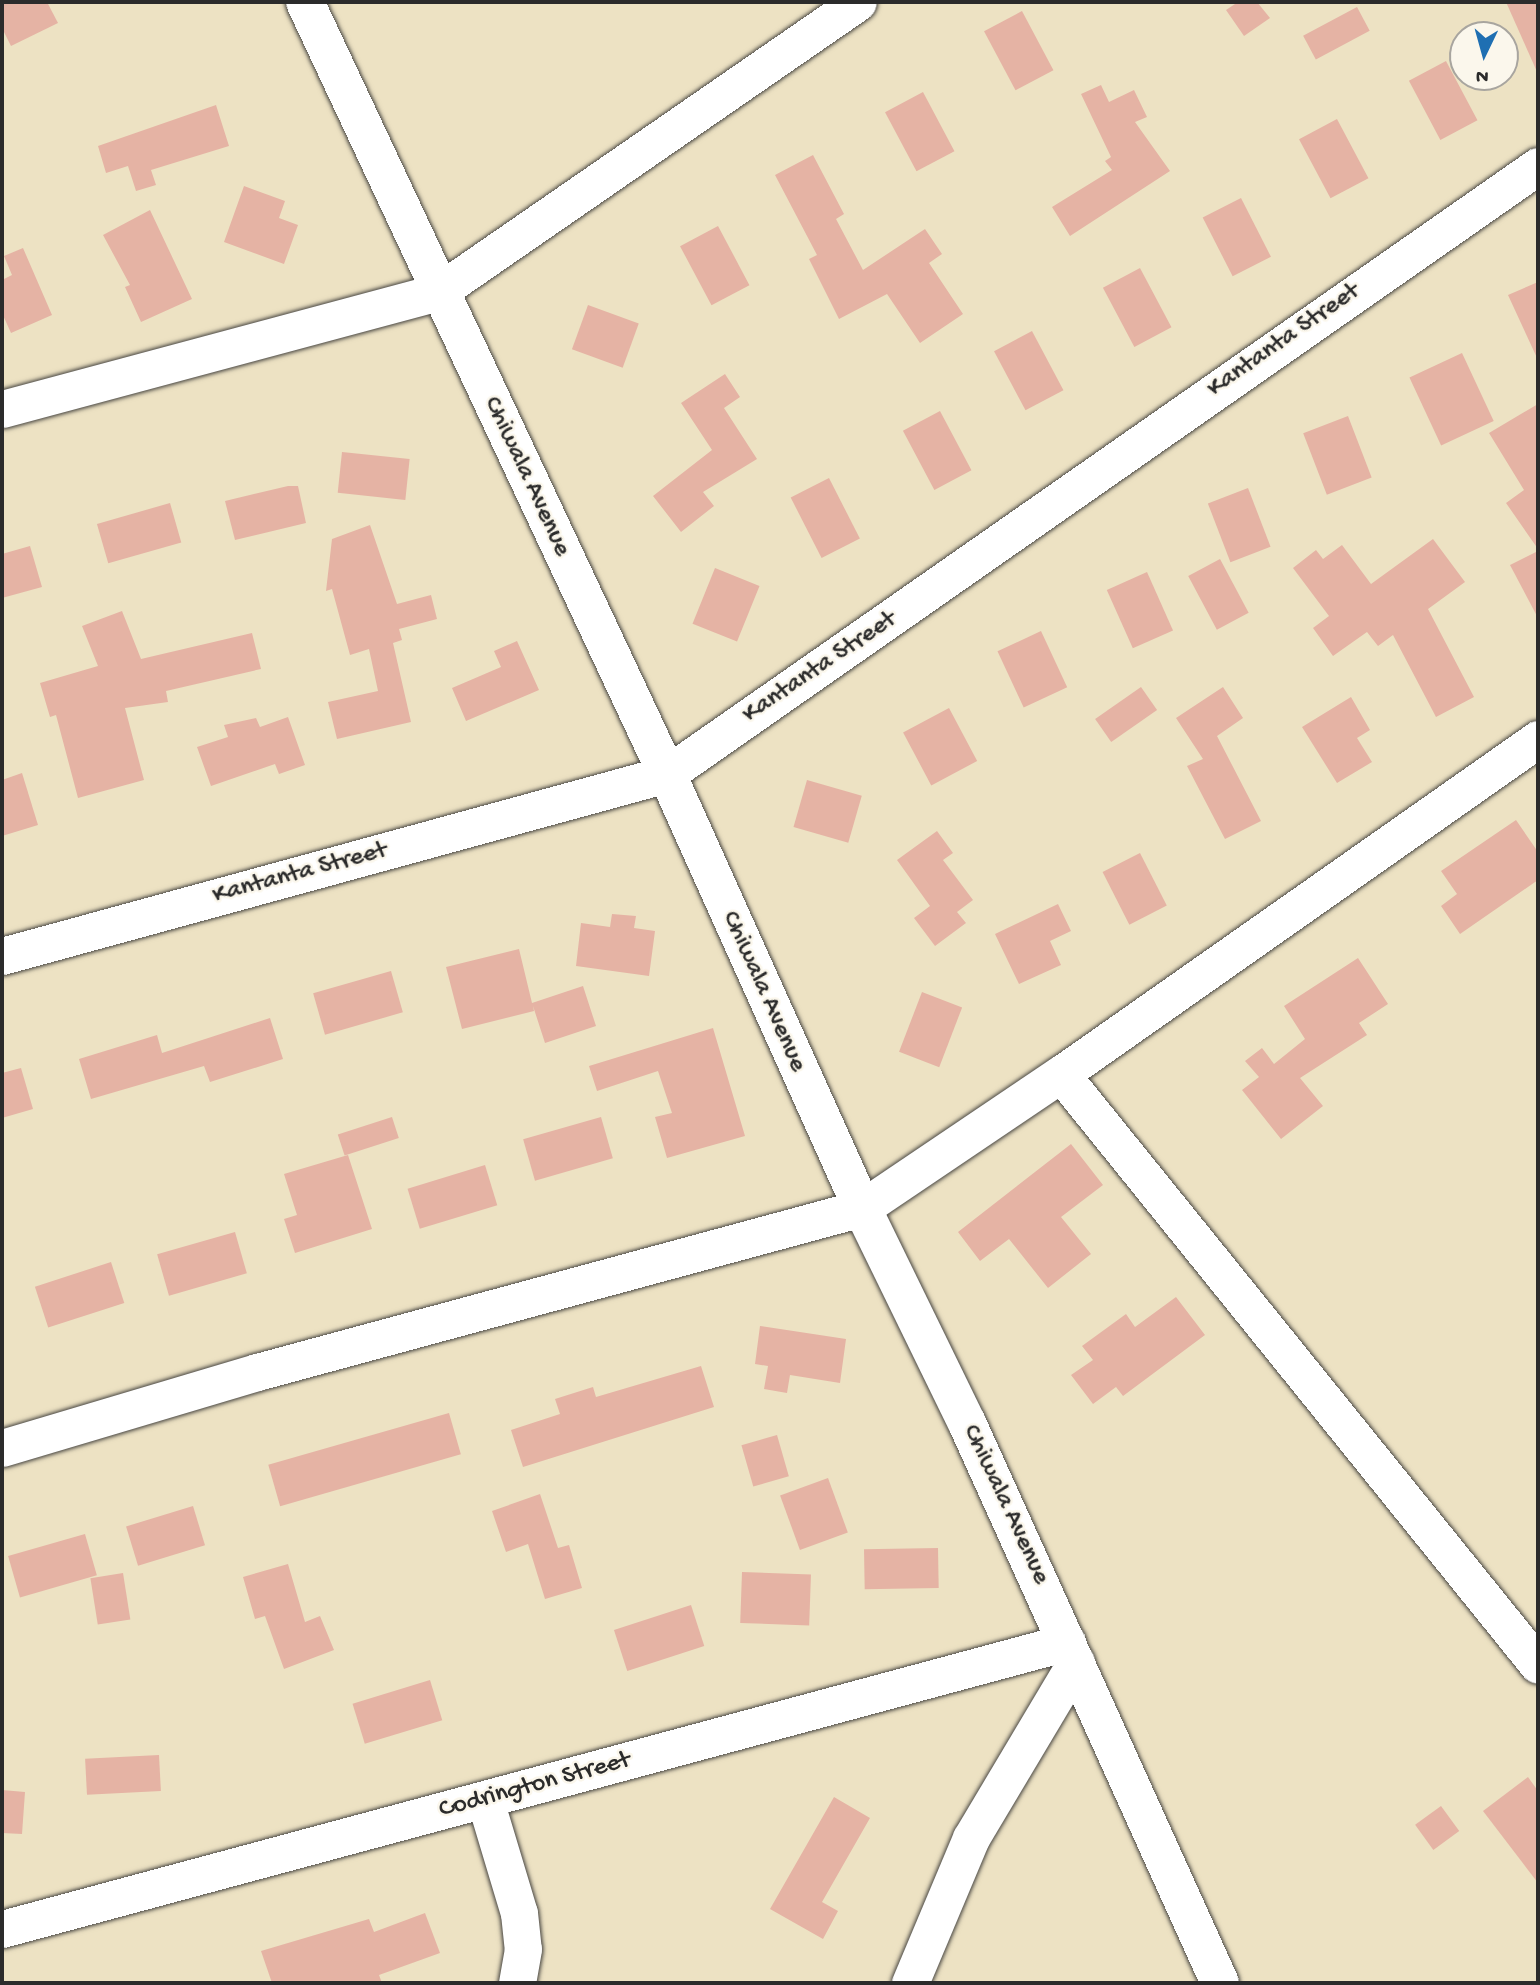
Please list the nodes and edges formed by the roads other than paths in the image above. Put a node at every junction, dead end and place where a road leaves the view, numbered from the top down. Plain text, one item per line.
1 (306, 2) edge
2 (858, 2) edge
3 (1538, 166) edge
4 (438, 292) junction
5 (2, 409) edge
6 (1538, 739) edge
7 (667, 774) junction
8 (2, 956) edge
9 (1061, 1074) junction
10 (862, 1208) junction
11 (2, 1448) edge
12 (1072, 1652) junction
13 (1538, 1665) edge
14 (485, 1800) junction
15 (2, 1929) edge
16 (517, 1983) edge
17 (909, 1983) edge
18 (1220, 1983) edge

1 - 4 main road, Chiwala Avenue
2 - 4 street
3 - 7 street, Kantanta Street
4 - 5 street
4 - 7 main road, Chiwala Avenue
6 - 9 street
7 - 8 street, Kantanta Street
7 - 10 main road, Chiwala Avenue
9 - 10 street
9 - 13 street
10 - 11 street
10 - 12 main road, Chiwala Avenue
12 - 14 street, Codrington Street
12 - 17 street
12 - 18 main road, Chiwala Avenue
14 - 15 street, Codrington Street
14 - 16 street

